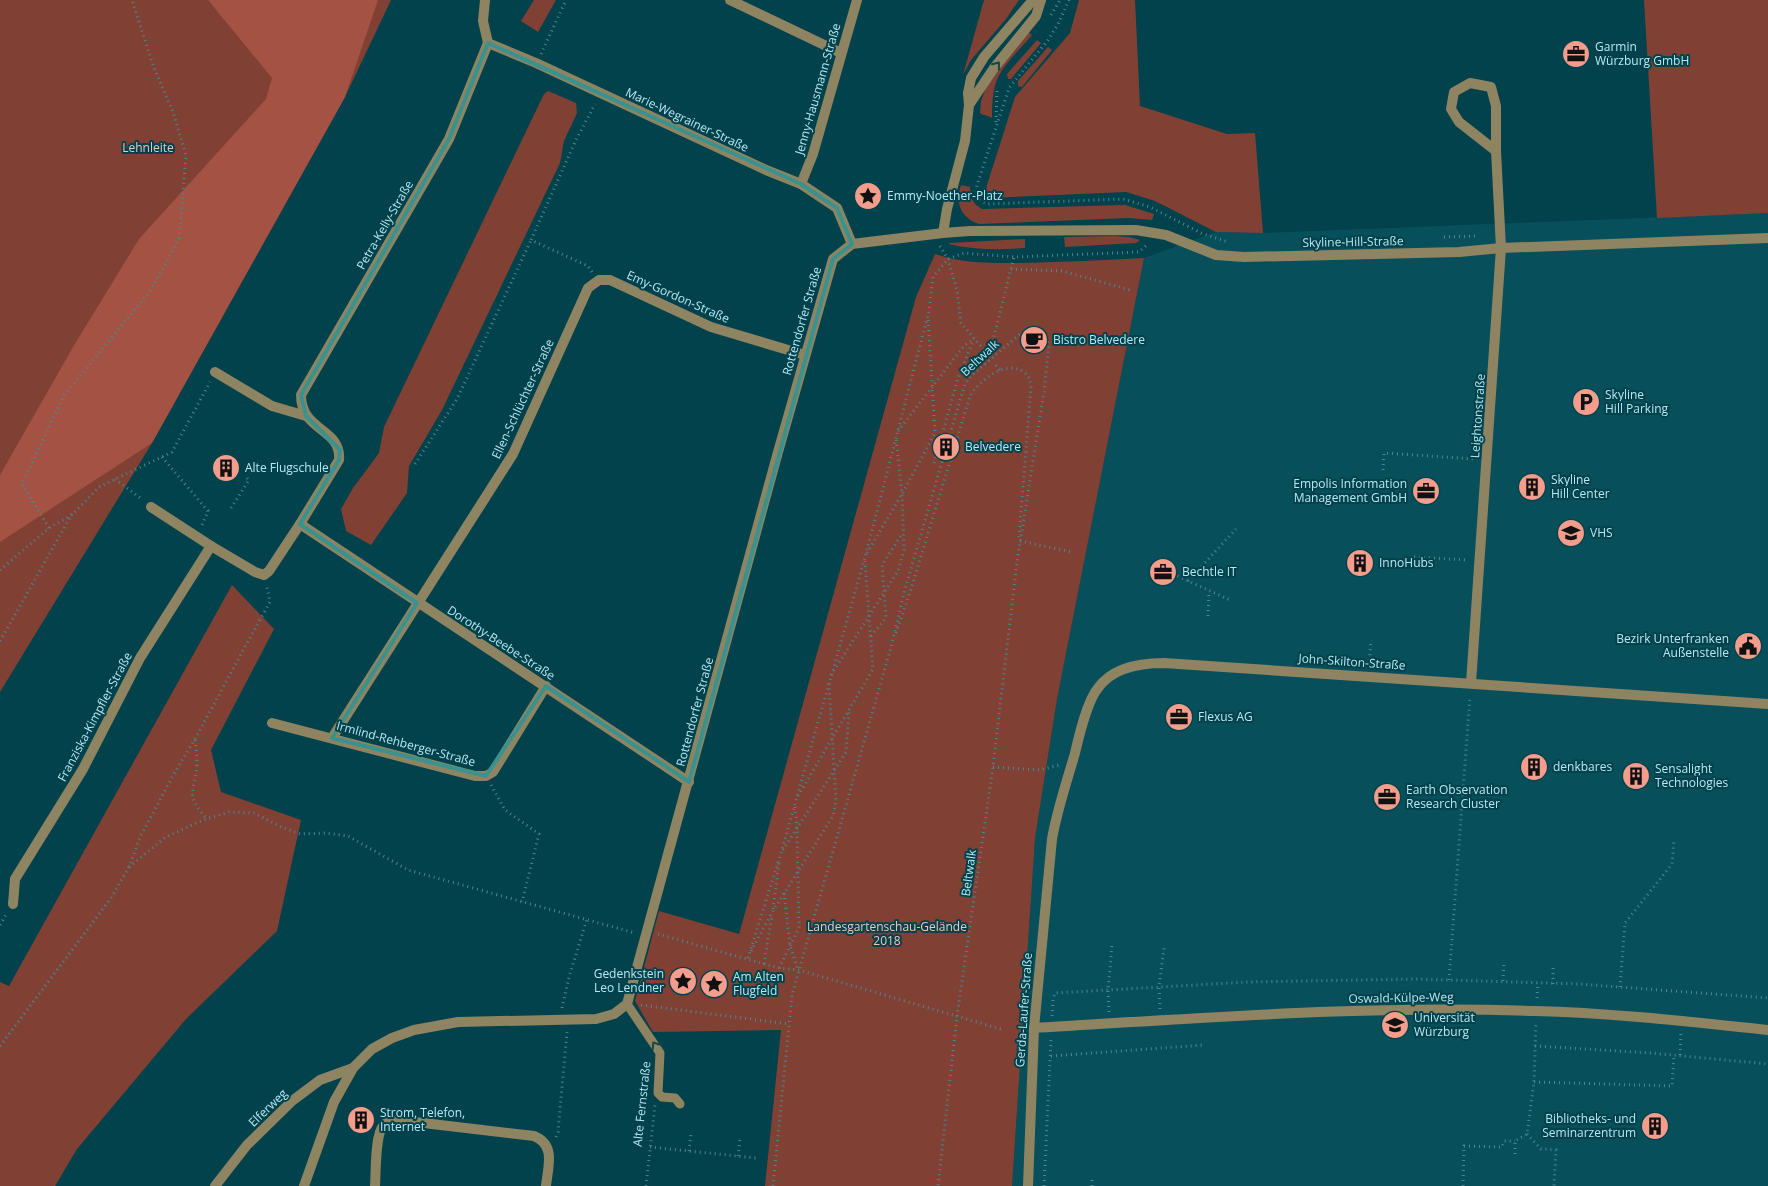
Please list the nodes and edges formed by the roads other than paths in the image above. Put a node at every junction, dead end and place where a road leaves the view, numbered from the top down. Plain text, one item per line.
1 (485, 0) edge
2 (730, 0) edge
3 (857, 0) edge
4 (1033, 0) edge
5 (1041, 0) edge
6 (488, 43) junction
7 (842, 52) junction
8 (969, 105) junction
9 (1496, 151) junction
10 (801, 184) junction
11 (942, 233) junction
12 (1768, 238) edge
13 (852, 244) junction
14 (1501, 248) junction
15 (599, 280) joint
16 (805, 356) junction
17 (216, 372) road end
18 (306, 416) junction
19 (151, 507) road end
20 (300, 524) junction
21 (211, 546) junction
22 (417, 603) junction
23 (1471, 683) junction
24 (546, 686) junction
25 (1768, 704) edge
26 (272, 722) dead end
27 (332, 738) junction
28 (688, 782) junction
29 (1052, 836) joint
30 (13, 904) dead end
31 (627, 1004) junction
32 (1034, 1028) junction
33 (1768, 1030) edge
34 (353, 1068) junction
35 (680, 1104) dead end
36 (215, 1186) edge
37 (304, 1186) edge
38 (375, 1186) edge
39 (546, 1186) edge
40 (1028, 1186) edge

1 - 6 street
2 - 7 street
3 - 7 street, Jenny-Hausmann-Straße
4 - 8 street
8 -> 5 street
6 - 10 street, Marie-Wegrainer-Straße
6 - 18 street, Petra-Kelly-Straße
7 - 10 street, Jenny-Hausmann-Straße
8 - 11 street
9 - 9 street, Leightonstraße
9 - 14 street, Leightonstraße
10 - 13 street, Marie-Wegrainer-Straße
11 - 13 street
11 - 14 street, Skyline-Hill-Straße
12 - 14 street, Skyline-Hill-Straße
13 - 16 street, Rottendorfer Straße
14 - 23 street, Leightonstraße
15 - 16 street, Emy-Gordon-Straße
15 - 22 street, Ellen-Schlüchter-Straße
16 - 28 street, Rottendorfer Straße
17 - 18 street
18 - 20 street
19 - 21 street
20 - 21 street
20 - 22 street, Dorothy-Beebe-Straße
21 - 30 street, Franziska-Kimpfler-Straße
22 - 24 street, Dorothy-Beebe-Straße
22 - 27 street, Ellen-Schlüchter-Straße
23 - 25 street, John-Skilton-Straße
23 - 29 street, John-Skilton-Straße
24 - 27 street, Irmlind-Rehberger-Straße
24 - 28 street, Dorothy-Beebe-Straße
26 - 27 street, Irmlind-Rehberger-Straße
28 - 31 street, Rottendorfer Straße
29 - 32 street, Gerda-Laufer-Straße
31 - 34 street
35 -> 31 lane, Alte Fernstraße
32 - 33 street, Oswald-Külpe-Weg
32 - 40 street, Gerda-Laufer-Straße
34 - 36 street, Elferweg
34 - 37 street
38 - 39 street

